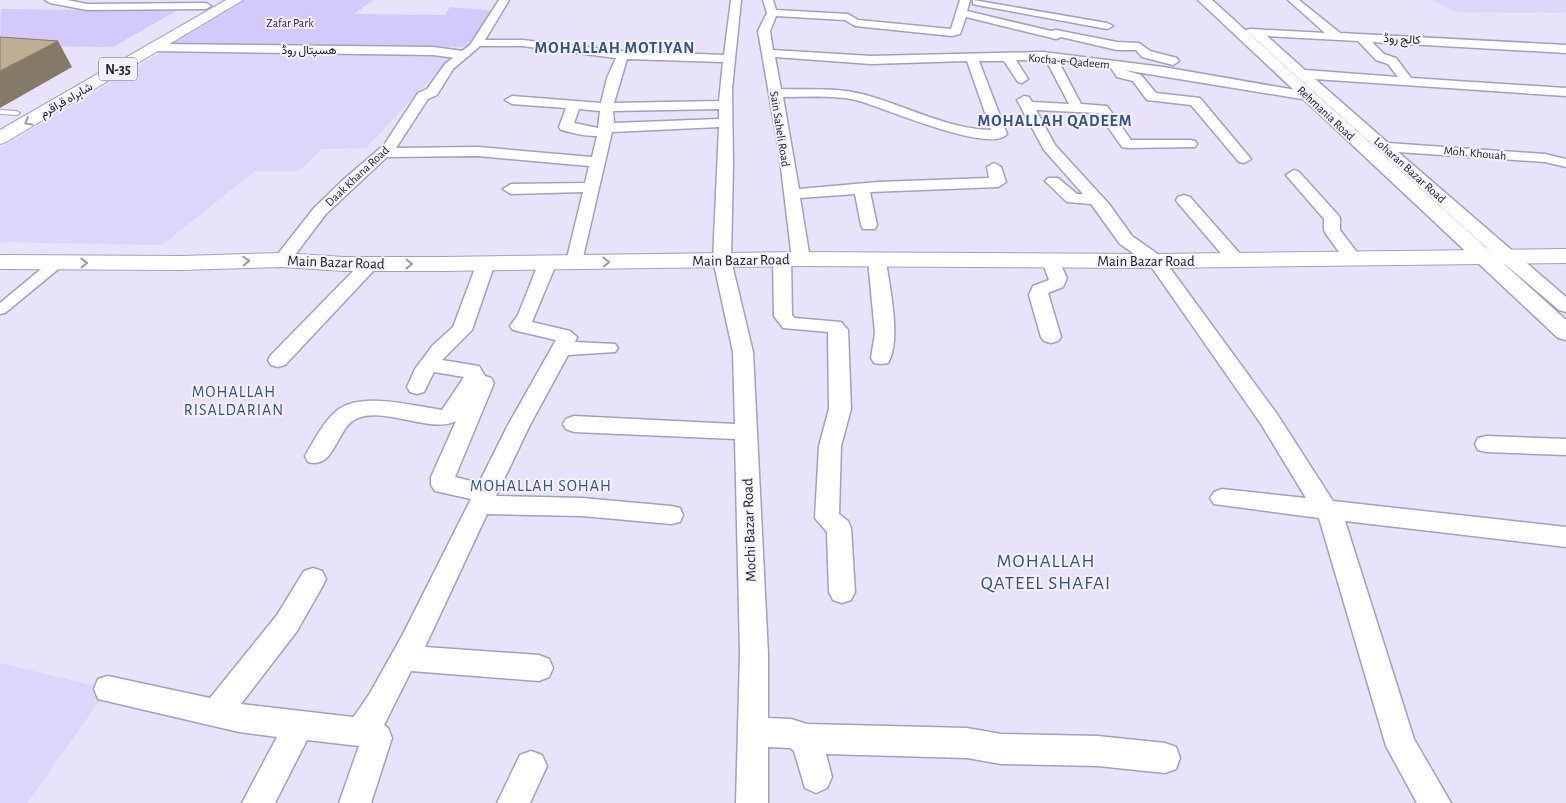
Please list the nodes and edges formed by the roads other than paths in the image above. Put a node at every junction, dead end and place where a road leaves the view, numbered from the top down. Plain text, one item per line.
1 (50, 0) edge
2 (236, 0) edge
3 (504, 0) edge
4 (736, 0) edge
5 (1204, 0) edge
6 (1293, 0) edge
7 (211, 3) edge
8 (963, 4) edge
9 (770, 7) edge
10 (1001, 20) junction
11 (1107, 26) dead end
12 (1246, 32) junction
13 (1336, 36) junction
14 (1360, 37) junction
15 (477, 43) junction
16 (1055, 44) dead end
17 (156, 48) junction
18 (1566, 49) edge
19 (768, 53) junction
20 (463, 55) junction
21 (623, 55) junction
22 (1004, 56) junction
23 (971, 57) junction
24 (1050, 57) junction
25 (728, 59) junction
26 (1063, 59) junction
27 (1115, 65) junction
28 (1235, 73) dead end
29 (1302, 74) junction
30 (1022, 79) dead end
31 (1408, 82) junction
32 (1566, 92) edge
33 (775, 94) junction
34 (1308, 96) junction
35 (512, 100) dead end
36 (1075, 103) dead end
37 (725, 105) junction
38 (574, 106) junction
39 (605, 106) junction
40 (0, 112) edge
41 (17, 113) junction
42 (0, 122) edge
43 (724, 124) junction
44 (605, 130) junction
45 (566, 135) dead end
46 (0, 138) edge
47 (1190, 144) dead end
48 (1384, 147) junction
49 (383, 153) junction
50 (1244, 159) dead end
51 (556, 160) junction
52 (599, 162) junction
53 (1566, 163) edge
54 (994, 167) dead end
55 (1294, 175) dead end
56 (1053, 180) dead end
57 (593, 187) junction
58 (511, 189) dead end
59 (862, 189) junction
60 (791, 194) junction
61 (1095, 199) junction
62 (1184, 200) dead end
63 (869, 225) dead end
64 (1481, 256) junction
65 (1506, 256) junction
66 (1566, 256) edge
67 (1353, 258) junction
68 (792, 259) junction
69 (282, 260) junction
70 (722, 260) junction
71 (877, 260) junction
72 (1236, 260) junction
73 (1051, 261) junction
74 (1156, 261) junction
75 (0, 262) edge
76 (548, 262) junction
77 (575, 262) junction
78 (57, 263) junction
79 (486, 263) junction
80 (370, 264) junction
81 (1566, 306) edge
82 (0, 310) edge
83 (1566, 333) edge
84 (1051, 337) dead end
85 (608, 348) dead end
86 (560, 349) junction
87 (881, 358) dead end
88 (278, 360) dead end
89 (428, 365) junction
90 (475, 376) junction
91 (417, 387) dead end
92 (574, 424) dead end
93 (745, 432) junction
94 (1486, 444) dead end
95 (1566, 447) edge
96 (316, 456) dead end
97 (1222, 498) dead end
98 (483, 499) junction
99 (1327, 511) junction
100 (671, 516) dead end
101 (1566, 537) edge
102 (313, 578) dead end
103 (842, 592) dead end
104 (414, 639) junction
105 (539, 668) dead end
106 (108, 689) dead end
107 (216, 713) junction
108 (300, 725) junction
109 (363, 729) junction
110 (753, 733) junction
111 (805, 739) junction
112 (1165, 758) dead end
113 (531, 766) dead end
114 (816, 777) dead end
115 (258, 803) edge
116 (355, 803) edge
117 (513, 803) edge
118 (752, 803) edge
119 (1435, 803) edge

1 - 7 street
2 - 17 main road, شاہراہ قراقرم / N-35
3 - 15 street, Daak Khana Road
4 - 25 street
5 - 12 street, Rehmania Road
6 - 13 street
7 - 41 main road, شاہراہ قراقرم / N-35
8 - 9 street
8 - 10 street
8 - 11 street
9 - 19 street, Sain Saheli Road
10 - 22 street
10 - 28 street
12 - 13 street, کالج روڈ
12 - 29 street, Loharan Bazar Road
12 - 34 street, Rehmania Road
13 - 14 street, کالج روڈ
14 - 18 street, کالج روڈ
14 - 31 street
15 - 20 street, Daak Khana Road
15 - 21 street
16 - 26 street
17 - 20 street, ھسپتال روڈ
17 -> 46 main road, شاہراہ قراقرم / N-35
19 - 23 street, Kocha-e-Qadeem
19 - 33 street, Sain Saheli Road
20 - 49 street, Daak Khana Road
21 - 25 street
21 - 39 street
22 - 23 street, Kocha-e-Qadeem
22 - 24 street, Kocha-e-Qadeem
22 - 30 street
23 - 33 street
24 - 26 street, Kocha-e-Qadeem
24 - 36 street
25 - 37 street
26 - 27 street, Kocha-e-Qadeem
27 - 34 street, Kocha-e-Qadeem
27 - 50 street
29 - 31 street
29 - 48 street, Loharan Bazar Road
31 - 32 street
33 - 60 street, Sain Saheli Road
34 - 64 street, Rehmania Road
35 - 38 street
37 - 39 street
37 - 43 street
38 - 39 street
38 - 44 street
39 - 44 street
40 - 41 lane
41 - 42 main road, شاہراہ قراقرم / N-35
43 - 44 street
43 - 70 street
44 - 52 street
45 - 51 street
47 - 61 street
48 - 53 street, Moh. Khouah
48 - 65 street, Loharan Bazar Road
49 - 51 street
49 - 69 street, Daak Khana Road
51 - 52 street
52 - 57 street
54 - 59 street
55 - 67 street
56 - 61 street
57 - 58 street
57 - 77 street
59 - 60 street
59 - 63 street
60 - 68 street, Sain Saheli Road
61 - 74 street
62 - 72 street
64 - 65 main road, Main Bazar Road
64 - 67 main road, Main Bazar Road
64 - 83 street
65 - 66 main road, Main Bazar Road
65 - 81 street, Loharan Bazar Road
67 - 72 main road, Main Bazar Road
68 - 70 main road, Main Bazar Road
68 - 71 main road, Main Bazar Road
68 - 103 street, Sain Saheli Road
78 -> 69 main road, Main Bazar Road
69 - 80 main road, Main Bazar Road
77 -> 70 main road, Main Bazar Road
70 - 93 street, Mochi Bazar Road
71 - 73 main road, Main Bazar Road
71 - 87 street
72 - 74 main road, Main Bazar Road
73 - 74 main road, Main Bazar Road
73 - 84 street
74 - 99 street
75 - 78 main road, Main Bazar Road
76 - 77 main road, Main Bazar Road
76 - 79 main road, Main Bazar Road
76 - 86 street
78 - 82 street
80 -> 79 main road, Main Bazar Road
79 - 89 street
80 - 88 street
85 - 86 street
86 - 98 street
89 - 90 street
89 - 91 street
90 - 96 street
90 - 98 street
92 - 93 street
93 - 110 street, Mochi Bazar Road
94 - 95 street
97 - 99 street
98 - 100 street
98 - 104 street
99 - 101 street
99 - 119 street
102 - 107 street
104 - 105 street
104 - 109 street
106 - 107 street
107 - 108 street
108 - 109 street
108 - 115 street
109 - 116 street
110 - 111 street
110 - 118 street, Mochi Bazar Road
111 - 112 street
111 - 114 street
113 - 117 street

